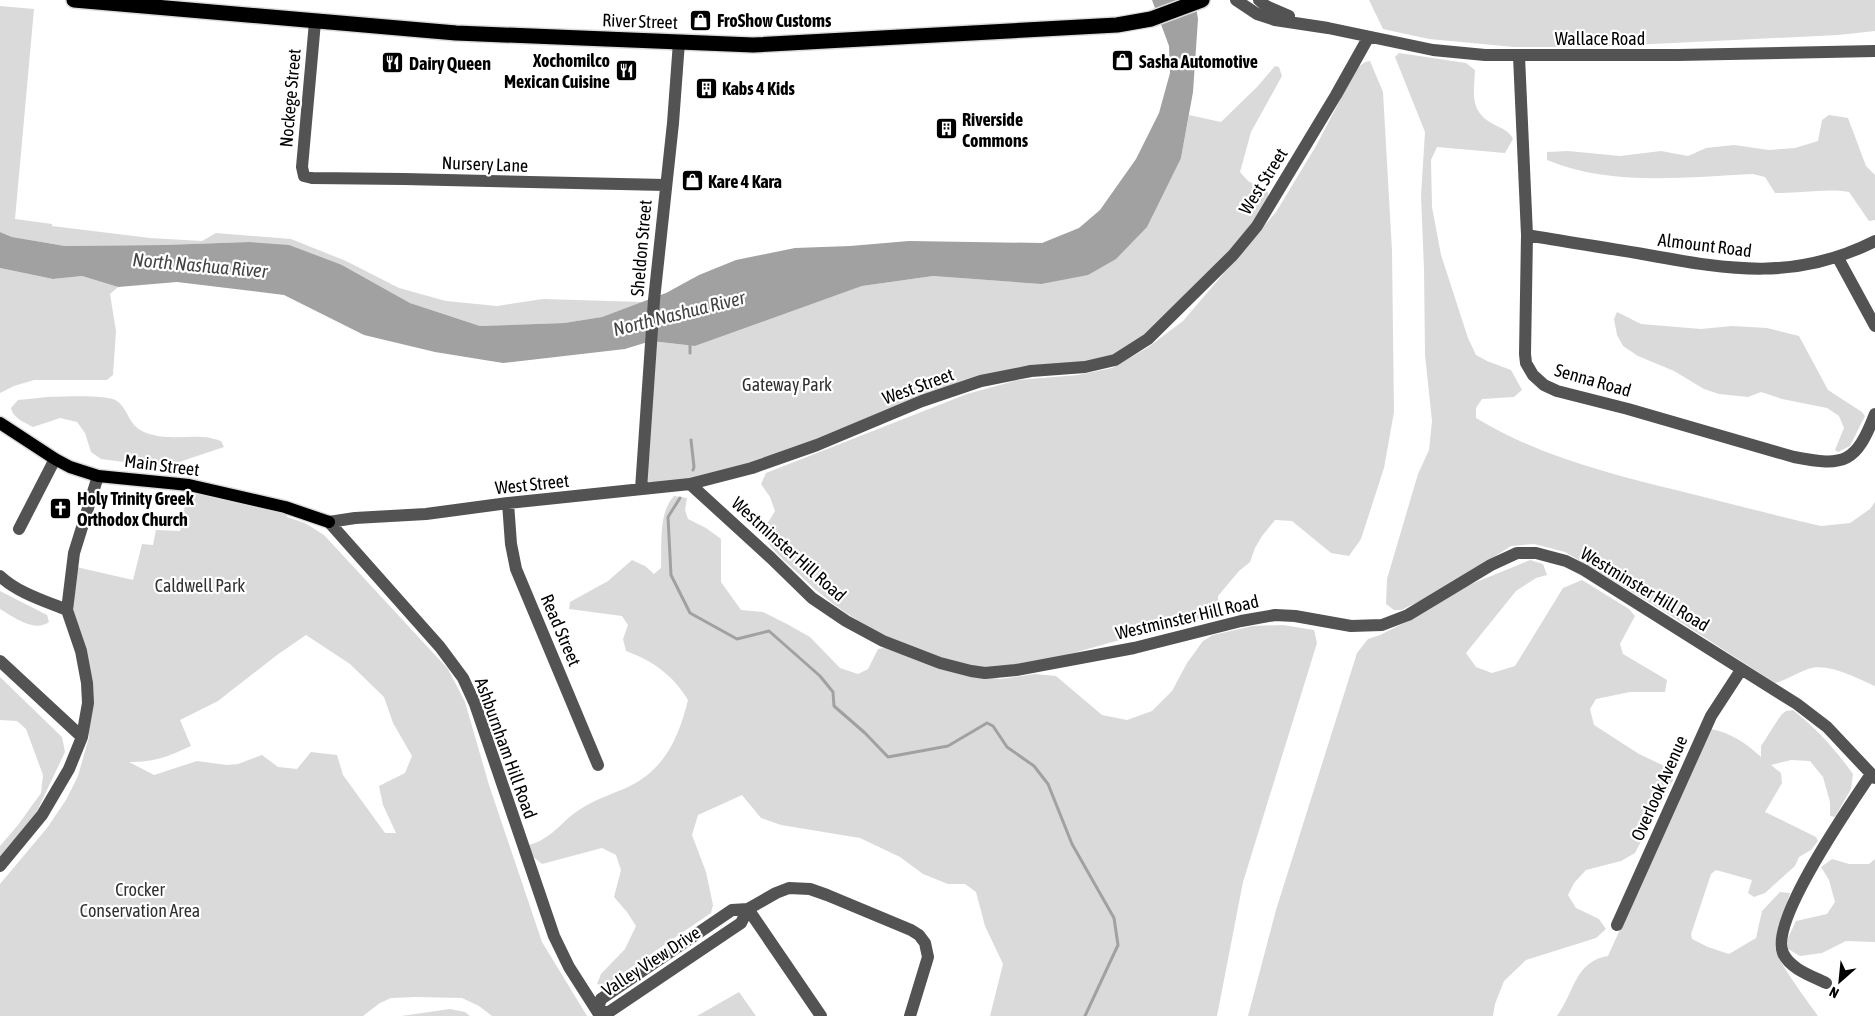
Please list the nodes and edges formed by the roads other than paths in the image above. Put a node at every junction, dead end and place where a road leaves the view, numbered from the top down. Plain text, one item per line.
1 (74, 0) edge
2 (1202, 0) edge
3 (1236, 0) edge
4 (1259, 0) edge
5 (315, 22) junction
6 (1328, 28) junction
7 (1368, 38) junction
8 (679, 42) junction
9 (1875, 51) edge
10 (1519, 56) junction
11 (304, 176) joint
12 (665, 185) junction
13 (1527, 235) junction
14 (1875, 241) edge
15 (1838, 258) junction
16 (1875, 326) edge
17 (1875, 414) edge
18 (0, 423) edge
19 (55, 459) junction
20 (98, 476) junction
21 (690, 484) junction
22 (641, 489) junction
23 (508, 503) junction
24 (328, 522) junction
25 (19, 529) dead end
26 (0, 576) edge
27 (67, 610) junction
28 (0, 660) edge
29 (1741, 670) junction
30 (82, 737) junction
31 (598, 766) dead end
32 (1873, 776) edge
33 (0, 866) edge
34 (748, 908) junction
35 (1617, 926) dead end
36 (1826, 983) dead end
37 (599, 1013) edge
38 (821, 1016) edge
39 (910, 1016) edge

1 - 5 highway, River Street
2 - 8 highway, River Street
3 - 6 street, Wallace Road
4 - 6 street, Wallace Road
5 - 8 highway, River Street
5 - 11 street, Nockege Street
6 - 7 street, Wallace Road
7 - 10 street, Wallace Road
7 - 21 street, West Street
8 - 12 street, Sheldon Street
9 - 10 street, Wallace Road
10 - 13 street, Senna Road
11 - 12 street, Nursery Lane
12 - 22 street, Sheldon Street
13 - 15 street, Almount Road
13 - 17 street, Senna Road
14 - 15 street, Almount Road
15 - 16 street
18 - 19 main road, Main Street
19 - 20 main road, Main Street
19 - 25 street
20 - 24 main road, Main Street
20 - 27 street
21 - 22 street, West Street
21 - 29 street, Westminster Hill Road
22 - 23 street, West Street
23 - 24 street, West Street
23 - 31 street, Read Street
24 - 37 street, Ashburnham Hill Road
26 - 27 street
27 - 30 street
28 - 30 street
29 - 32 street, Westminster Hill Road
29 - 35 street, Overlook Avenue
30 - 33 street
32 - 36 street
34 - 37 street, Valley View Drive
34 - 38 street
34 - 39 street, Valley View Drive

